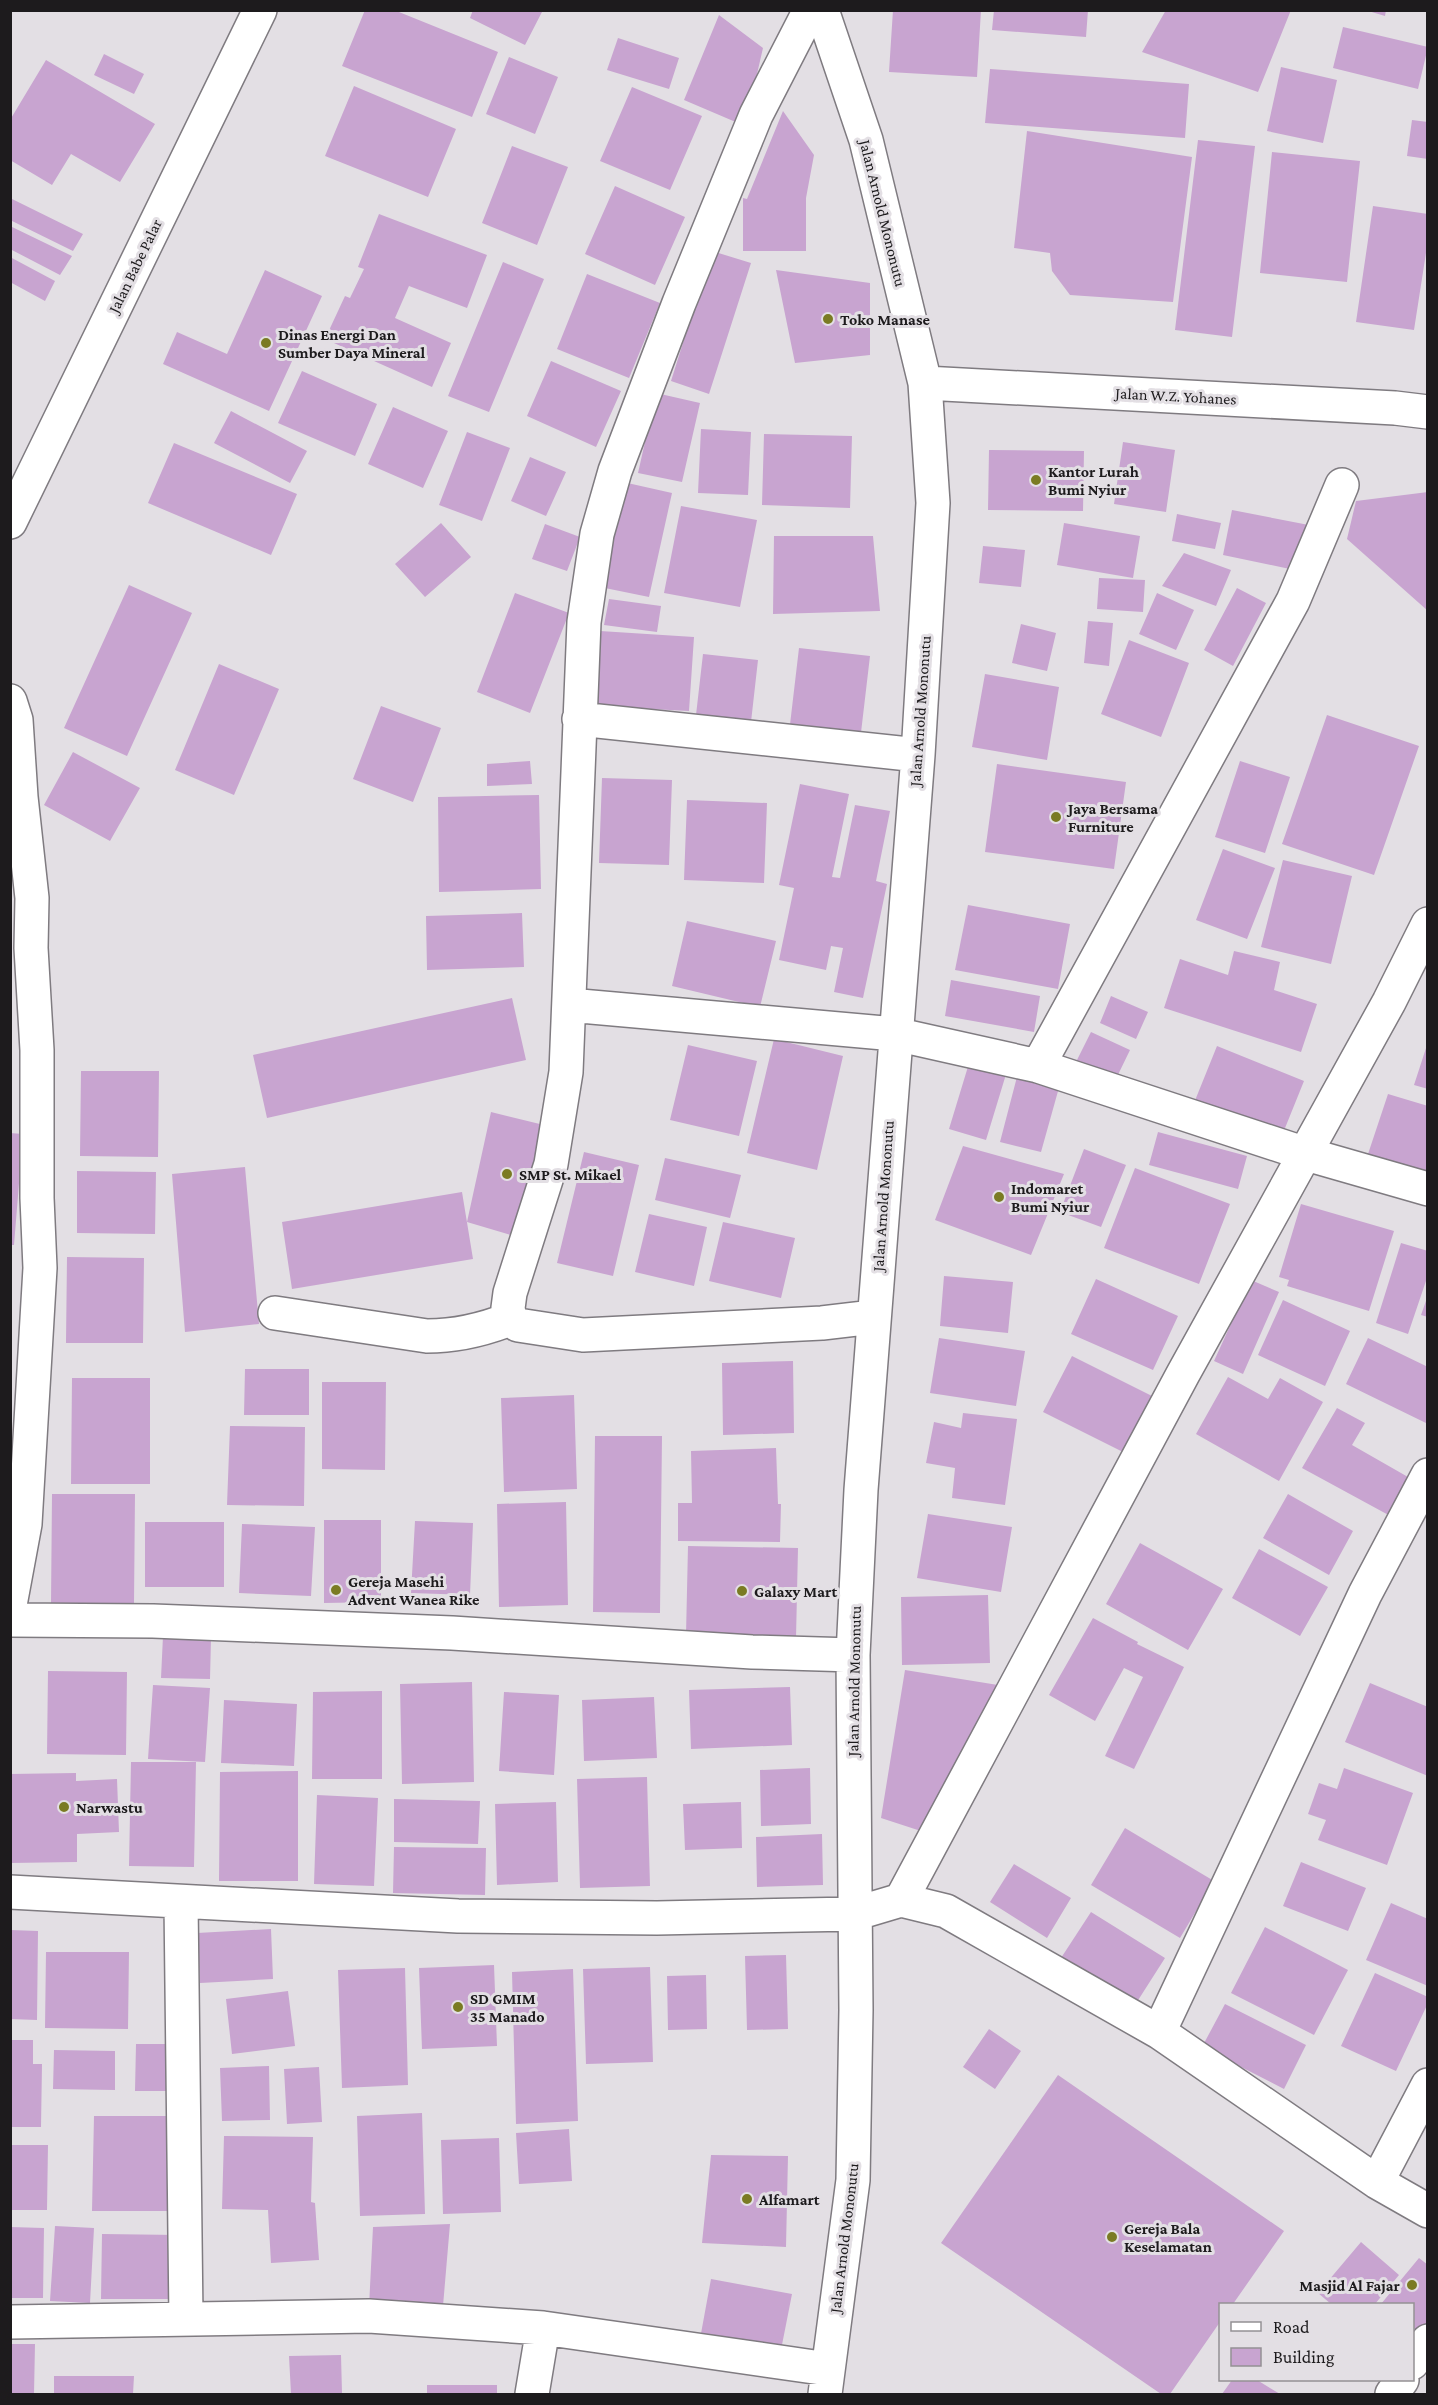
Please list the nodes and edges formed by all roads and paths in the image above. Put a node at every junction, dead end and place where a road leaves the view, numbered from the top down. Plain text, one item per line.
1 (260, 10) edge
2 (810, 10) edge
3 (822, 10) edge
4 (925, 383) junction
5 (1428, 412) edge
6 (1342, 485) dead end
7 (10, 522) edge
8 (10, 701) edge
9 (579, 719) junction
10 (918, 755) junction
11 (1428, 924) edge
12 (569, 1005) junction
13 (895, 1034) junction
14 (1038, 1066) junction
15 (1306, 1154) junction
16 (1428, 1189) edge
17 (274, 1313) dead end
18 (873, 1317) junction
19 (510, 1319) junction
20 (1428, 1475) edge
21 (10, 1605) edge
22 (10, 1620) edge
23 (853, 1655) junction
24 (10, 1892) edge
25 (901, 1900) junction
26 (181, 1902) junction
27 (854, 1914) junction
28 (1159, 2032) junction
29 (1428, 2085) edge
30 (1377, 2182) junction
31 (1428, 2211) edge
32 (186, 2319) junction
33 (10, 2322) edge
34 (543, 2328) junction
35 (1428, 2341) edge
36 (1414, 2362) edge
37 (826, 2381) edge
38 (1401, 2381) edge
39 (532, 2394) edge
40 (1392, 2394) edge

1 - 7 street, Jalan Babe Palar
2 - 9 street
3 - 4 street, Jalan Arnold Mononutu
4 - 5 street, Jalan W.Z. Yohanes
4 - 10 street, Jalan Arnold Mononutu
6 - 14 street
8 - 21 street
9 - 10 street
9 - 12 street
10 - 13 street, Jalan Arnold Mononutu
11 - 15 street
12 - 13 street
12 - 19 street
13 - 14 street
13 - 18 street, Jalan Arnold Mononutu
14 - 15 street
15 - 16 street
15 - 25 street
17 - 19 street
18 - 19 street
18 - 23 street, Jalan Arnold Mononutu
20 - 28 street
22 - 23 street
23 - 27 street, Jalan Arnold Mononutu
24 - 26 street
25 - 27 street
25 - 28 street
26 - 27 street
26 - 32 street
27 - 37 street, Jalan Arnold Mononutu
28 - 30 street
29 - 30 street
30 - 31 street
32 - 33 street
32 - 34 street
34 - 37 street
34 - 39 street
35 - 36 street
38 - 40 street

